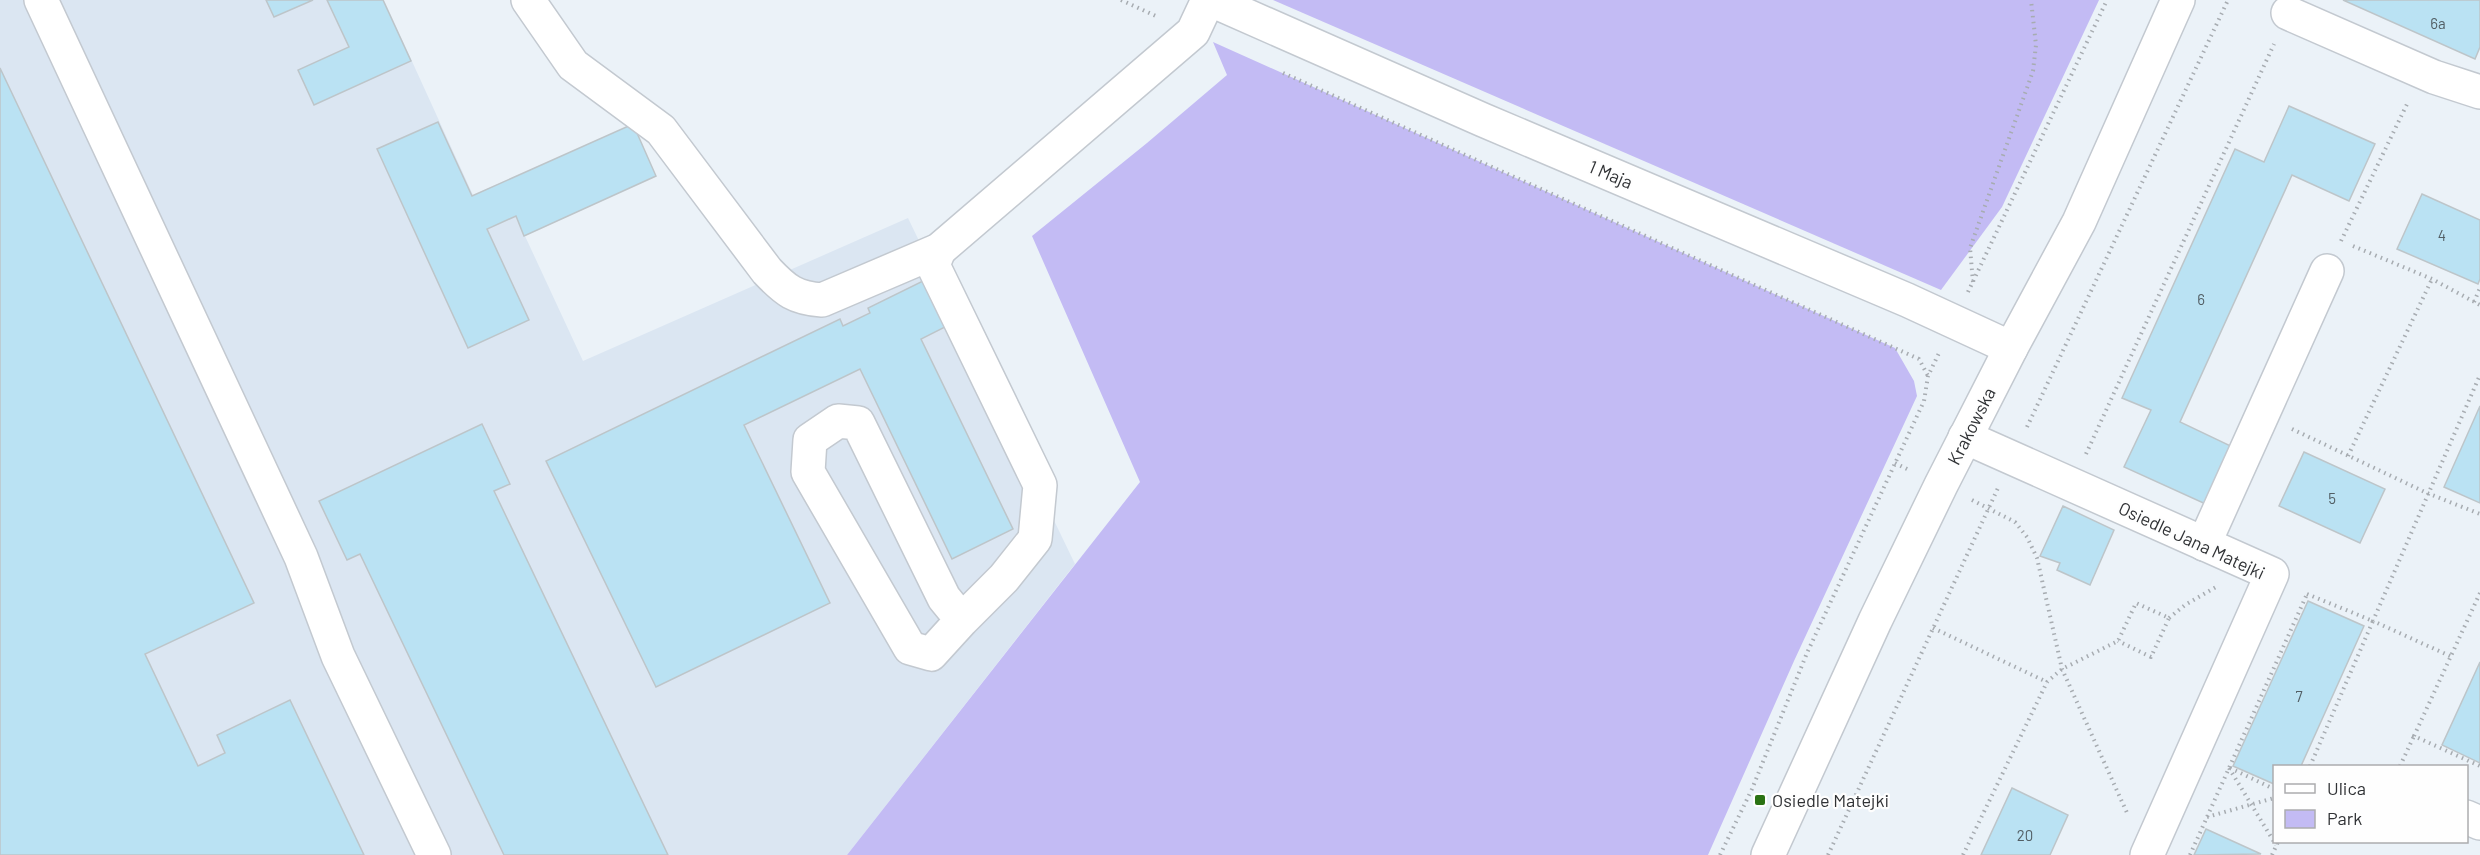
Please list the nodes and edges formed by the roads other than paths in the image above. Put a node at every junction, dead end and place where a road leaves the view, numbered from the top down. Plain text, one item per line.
1 (41, 0) edge
2 (528, 0) edge
3 (1209, 0) edge
4 (2178, 0) edge
5 (2288, 13) road end
6 (2480, 92) edge
7 (939, 250) junction
8 (2326, 272) road end
9 (2011, 348) junction
10 (1965, 437) junction
11 (2204, 544) junction
12 (962, 620) junction
13 (434, 855) edge
14 (1768, 855) edge
15 (2146, 855) edge

1 - 13 street
2 - 7 street
3 - 7 street
3 - 9 street, 1 Maja
4 - 9 street, Krakowska
5 - 6 street
7 - 12 street
8 - 11 street
9 - 10 street, Krakowska
10 - 11 street, Osiedle Jana Matejki
10 - 14 street, Krakowska
11 - 15 street, Osiedle Jana Matejki
12 - 12 street

